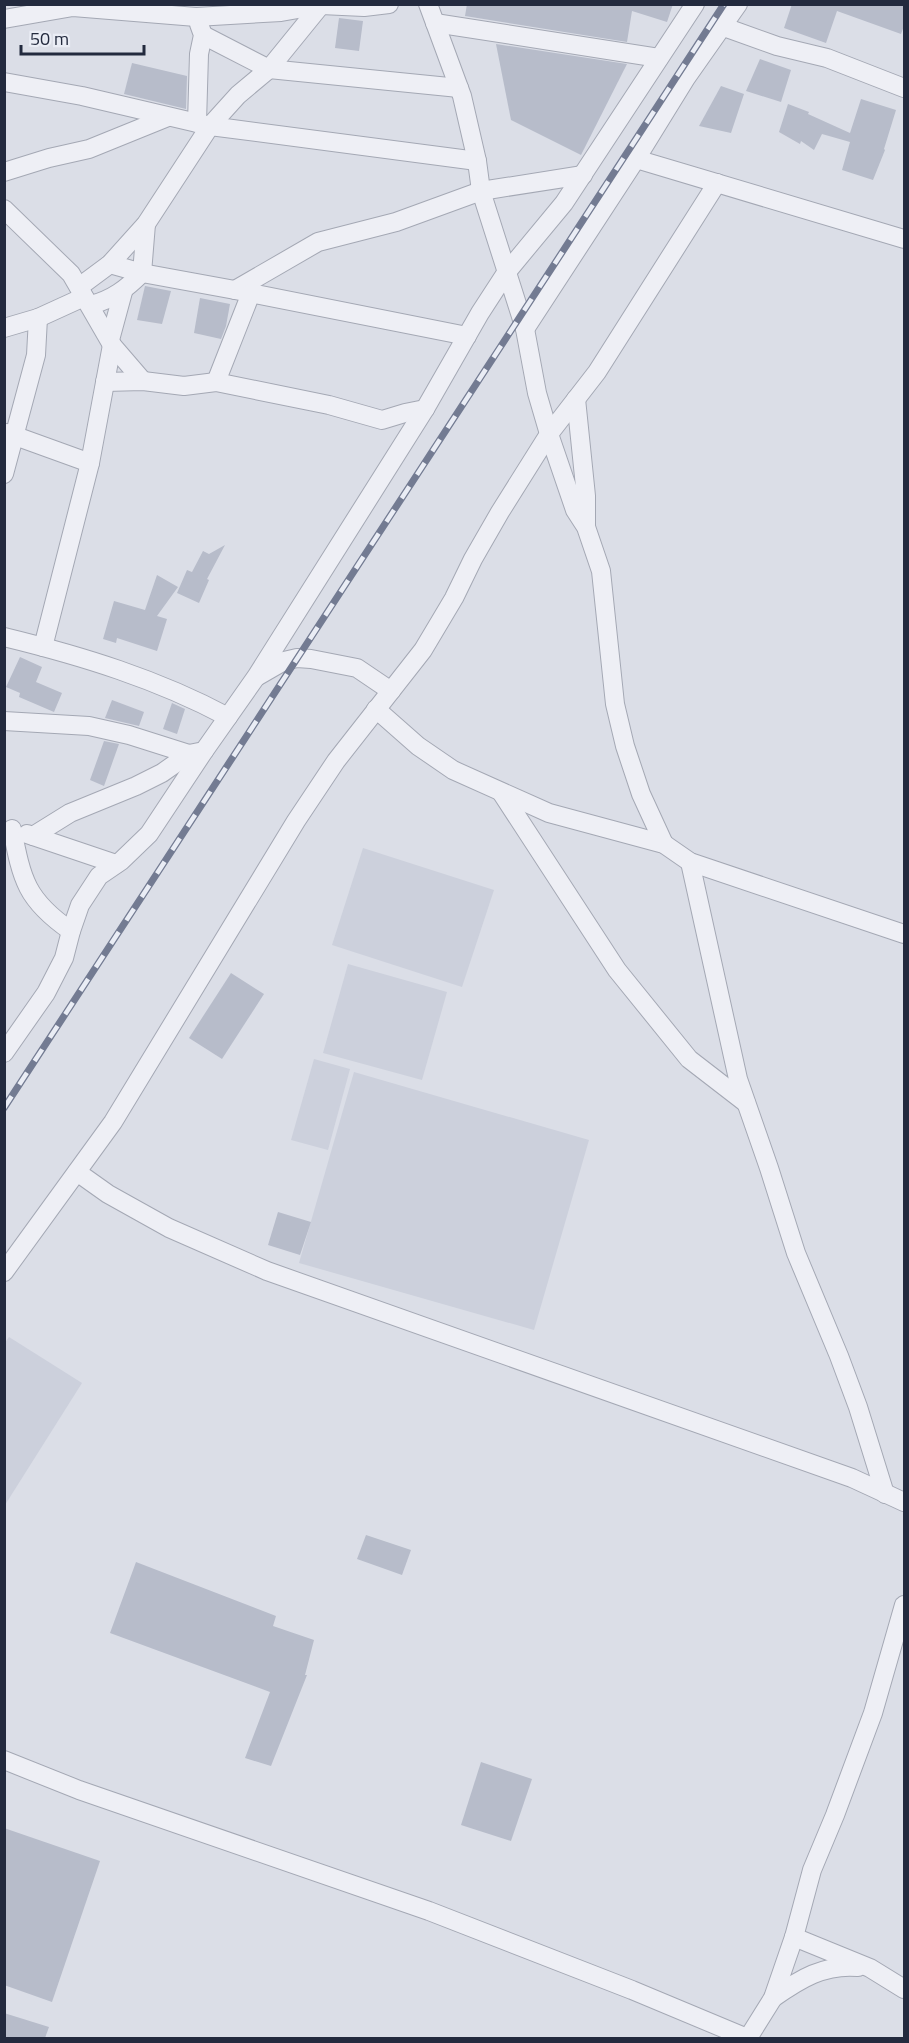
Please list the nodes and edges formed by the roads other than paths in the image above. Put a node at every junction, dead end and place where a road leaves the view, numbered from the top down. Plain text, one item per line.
1 (388, 4) edge
2 (428, 4) edge
3 (695, 4) edge
4 (738, 4) edge
5 (321, 5) edge
6 (72, 6) edge
7 (365, 6) edge
8 (202, 11) edge
9 (4, 19) edge
10 (435, 23) junction
11 (724, 27) junction
12 (203, 35) junction
13 (659, 58) junction
14 (269, 69) junction
15 (4, 82) edge
16 (459, 88) junction
17 (904, 88) edge
18 (168, 117) junction
19 (204, 125) junction
20 (636, 159) junction
21 (477, 161) junction
22 (4, 172) edge
23 (583, 175) junction
24 (717, 183) junction
25 (481, 191) junction
26 (4, 209) edge
27 (146, 224) junction
28 (904, 238) edge
29 (110, 264) junction
30 (142, 273) junction
31 (506, 273) junction
32 (243, 291) junction
33 (123, 292) junction
34 (84, 297) junction
35 (38, 318) junction
36 (4, 328) edge
37 (525, 329) junction
38 (467, 336) junction
39 (111, 343) junction
40 (143, 381) junction
41 (105, 382) junction
42 (216, 382) junction
43 (576, 399) junction
44 (425, 409) junction
45 (10, 435) edge
46 (549, 435) junction
47 (90, 463) junction
48 (4, 474) edge
49 (586, 527) junction
50 (4, 637) edge
51 (43, 646) junction
52 (256, 677) junction
53 (391, 691) junction
54 (376, 709) junction
55 (228, 717) junction
56 (4, 721) edge
57 (197, 752) junction
58 (501, 792) junction
59 (8, 827) edge
60 (33, 836) junction
61 (664, 844) junction
62 (690, 862) junction
63 (116, 864) junction
64 (70, 931) junction
65 (904, 934) edge
66 (4, 1053) edge
67 (746, 1103) junction
68 (77, 1172) junction
69 (4, 1272) edge
70 (885, 1494) junction
71 (904, 1502) edge
72 (904, 1605) edge
73 (4, 1760) edge
74 (794, 1937) junction
75 (870, 1968) junction
76 (904, 1989) edge
77 (772, 1998) junction
78 (748, 2038) edge

1 - 7 street
2 - 10 street
3 - 13 street
4 - 11 street
5 - 7 street
5 - 8 street
5 - 14 street
6 - 8 street
6 - 9 street
8 - 12 street
10 - 13 street
10 - 16 street
11 - 17 street
11 - 20 street
12 - 14 street
12 - 19 street
13 - 23 street
14 - 16 street
14 - 19 street
15 - 18 street
16 - 21 street
18 - 19 street
18 - 22 street
19 - 21 street
19 - 27 street
20 - 24 street
20 - 37 street
21 - 25 street
23 - 25 street
23 - 31 street
24 - 28 street
24 - 43 street
25 - 31 street
25 - 32 street
26 - 34 street
27 - 29 street
27 - 30 street
29 - 30 street
29 - 34 street
30 - 32 street
30 - 33 street
31 - 37 street
31 - 38 street
32 - 38 street
32 - 42 street
33 - 34 street
33 - 39 street
34 - 35 street
34 - 39 street
35 - 36 street
35 - 45 street
37 - 46 street
38 - 44 street
39 - 40 street
39 - 41 street
40 - 41 street
40 - 42 street
41 - 47 street
42 - 44 street
43 - 46 street
43 - 49 street
44 - 52 street
45 - 47 street
45 - 48 street
46 - 49 street
46 - 53 street
47 - 51 street
49 - 61 street
50 - 51 street
51 - 55 street
52 - 53 street
52 - 55 street
53 - 54 street
54 - 58 street
54 - 68 street
55 - 57 street
56 - 57 street
57 - 60 street
57 - 63 street
58 - 61 street
58 - 67 street
59 - 60 street
59 - 64 street
60 - 63 street
61 - 62 street
62 - 65 street
62 - 67 street
63 - 64 street
64 - 66 street
67 - 70 street
68 - 69 street
68 - 70 street
70 - 71 street
72 - 74 street
73 - 78 street
74 - 75 street
74 - 77 street
75 - 76 street
75 - 77 street
77 - 78 street

